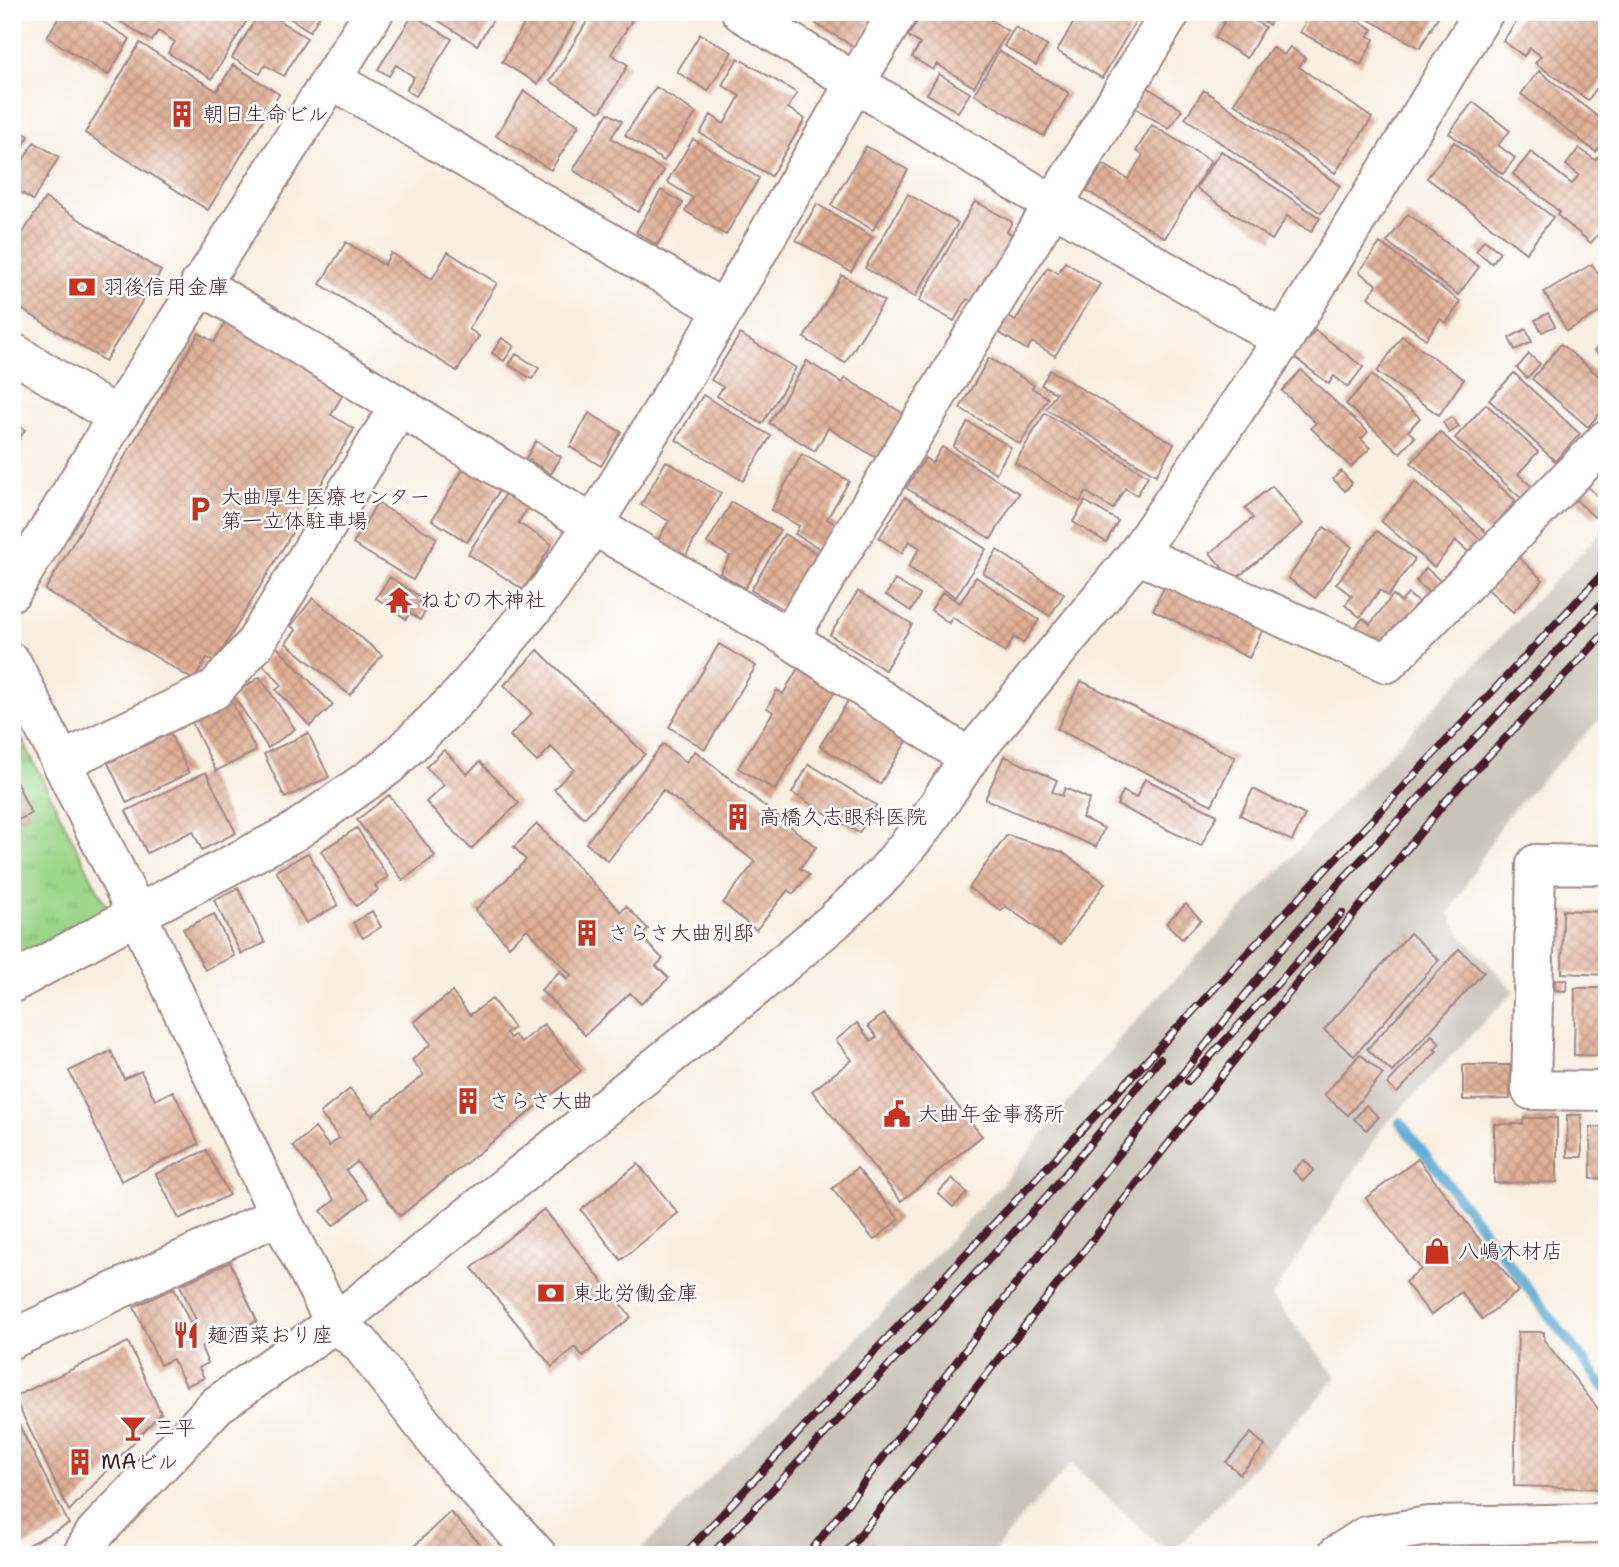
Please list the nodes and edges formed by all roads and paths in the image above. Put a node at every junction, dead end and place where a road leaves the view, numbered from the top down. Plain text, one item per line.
1 (374, 12) edge
2 (741, 12) edge
3 (898, 12) edge
4 (1171, 12) edge
5 (1484, 12) edge
6 (331, 79) junction
7 (855, 83) junction
8 (1055, 206) junction
9 (200, 284) junction
10 (724, 310) junction
11 (1283, 341) junction
12 (12, 352) edge
13 (399, 407) junction
14 (117, 417) junction
15 (1607, 439) edge
16 (593, 525) junction
17 (1137, 554) junction
18 (12, 591) edge
19 (789, 638) junction
20 (12, 663) edge
21 (969, 758) junction
22 (61, 762) junction
23 (1607, 865) edge
24 (137, 914) junction
25 (12, 983) edge
26 (1607, 1091) edge
27 (279, 1214) junction
28 (335, 1322) junction
29 (12, 1339) edge
30 (1607, 1523) edge
31 (1560, 1539) edge
32 (82, 1555) edge
33 (537, 1555) edge
34 (1337, 1555) edge

1 - 6 street
2 - 7 street
3 - 7 street
4 - 8 street
5 - 11 street
6 - 9 street
6 - 10 street
7 - 8 street
7 - 10 street
8 - 11 street
8 - 19 street
9 - 13 street
9 - 14 street
10 - 16 street
11 - 17 street
12 - 14 street
13 - 16 street
13 - 22 street
14 - 18 street
15 - 17 street
16 - 19 street
16 - 24 street
17 - 21 street
19 - 21 street
20 - 22 street
21 - 28 street
22 - 24 street
23 - 26 street
24 - 25 street
24 - 27 street
27 - 28 street
27 - 29 street
28 - 32 street
28 - 33 street
30 - 31 street
31 - 34 street

